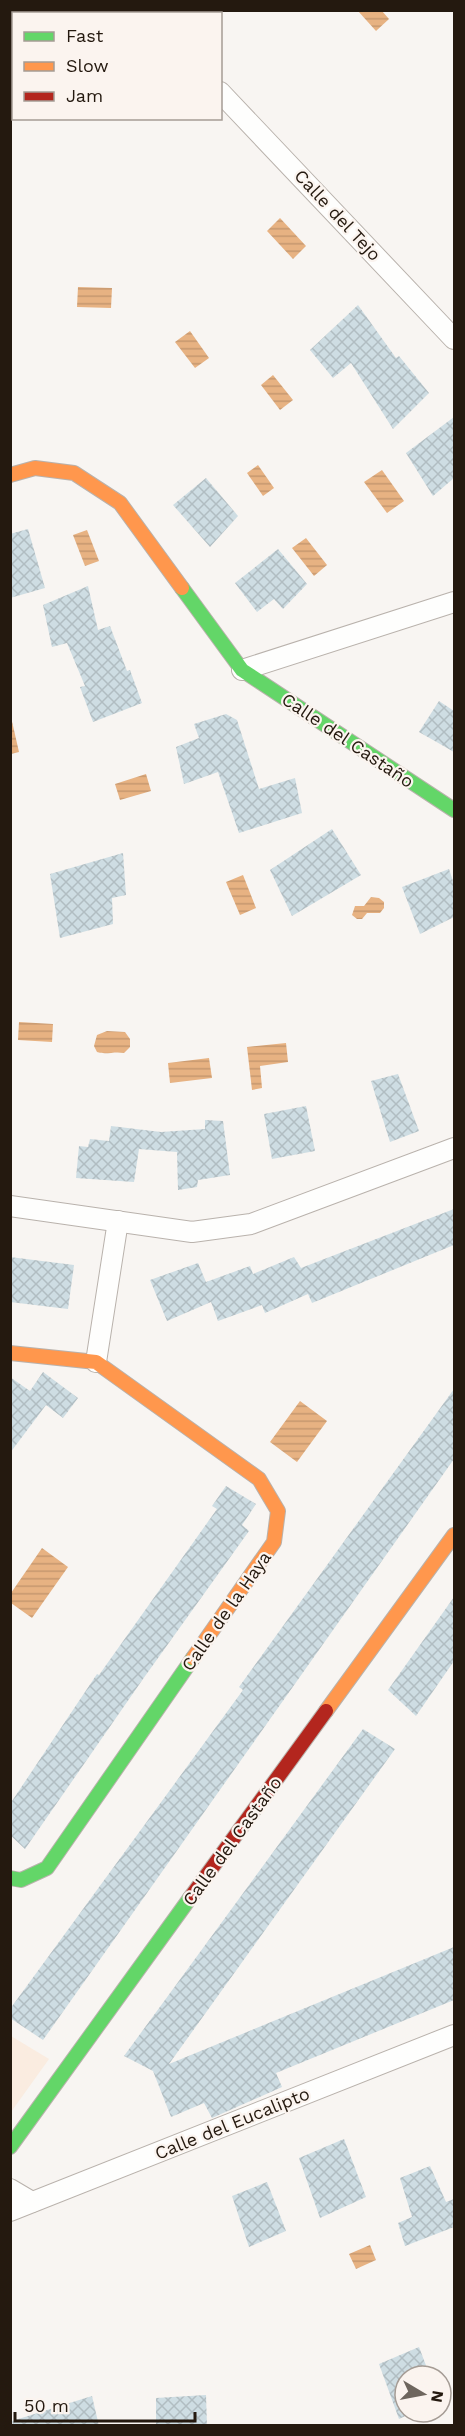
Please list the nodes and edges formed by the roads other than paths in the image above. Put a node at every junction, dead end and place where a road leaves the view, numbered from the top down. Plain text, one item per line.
1 (222, 94) edge
2 (454, 339) edge
3 (10, 475) edge
4 (454, 602) edge
5 (242, 670) junction
6 (454, 810) edge
7 (454, 1148) edge
8 (10, 1206) edge
9 (118, 1221) junction
10 (10, 1353) edge
11 (96, 1362) junction
12 (454, 1535) edge
13 (10, 1878) edge
14 (454, 2035) edge
15 (10, 2147) edge
16 (10, 2189) edge
17 (32, 2202) junction
18 (10, 2211) edge

1 - 2 street, Calle del Tejo
3 - 5 street
4 - 5 street
5 - 6 street, Calle del Castaño
7 - 9 street
8 - 9 street
9 - 11 street
10 - 11 street, Calle de la Haya
11 - 13 street, Calle de la Haya
12 - 15 street, Calle del Castaño
14 - 17 street, Calle del Eucalipto
16 - 17 street
17 - 18 street, Calle del Eucalipto

